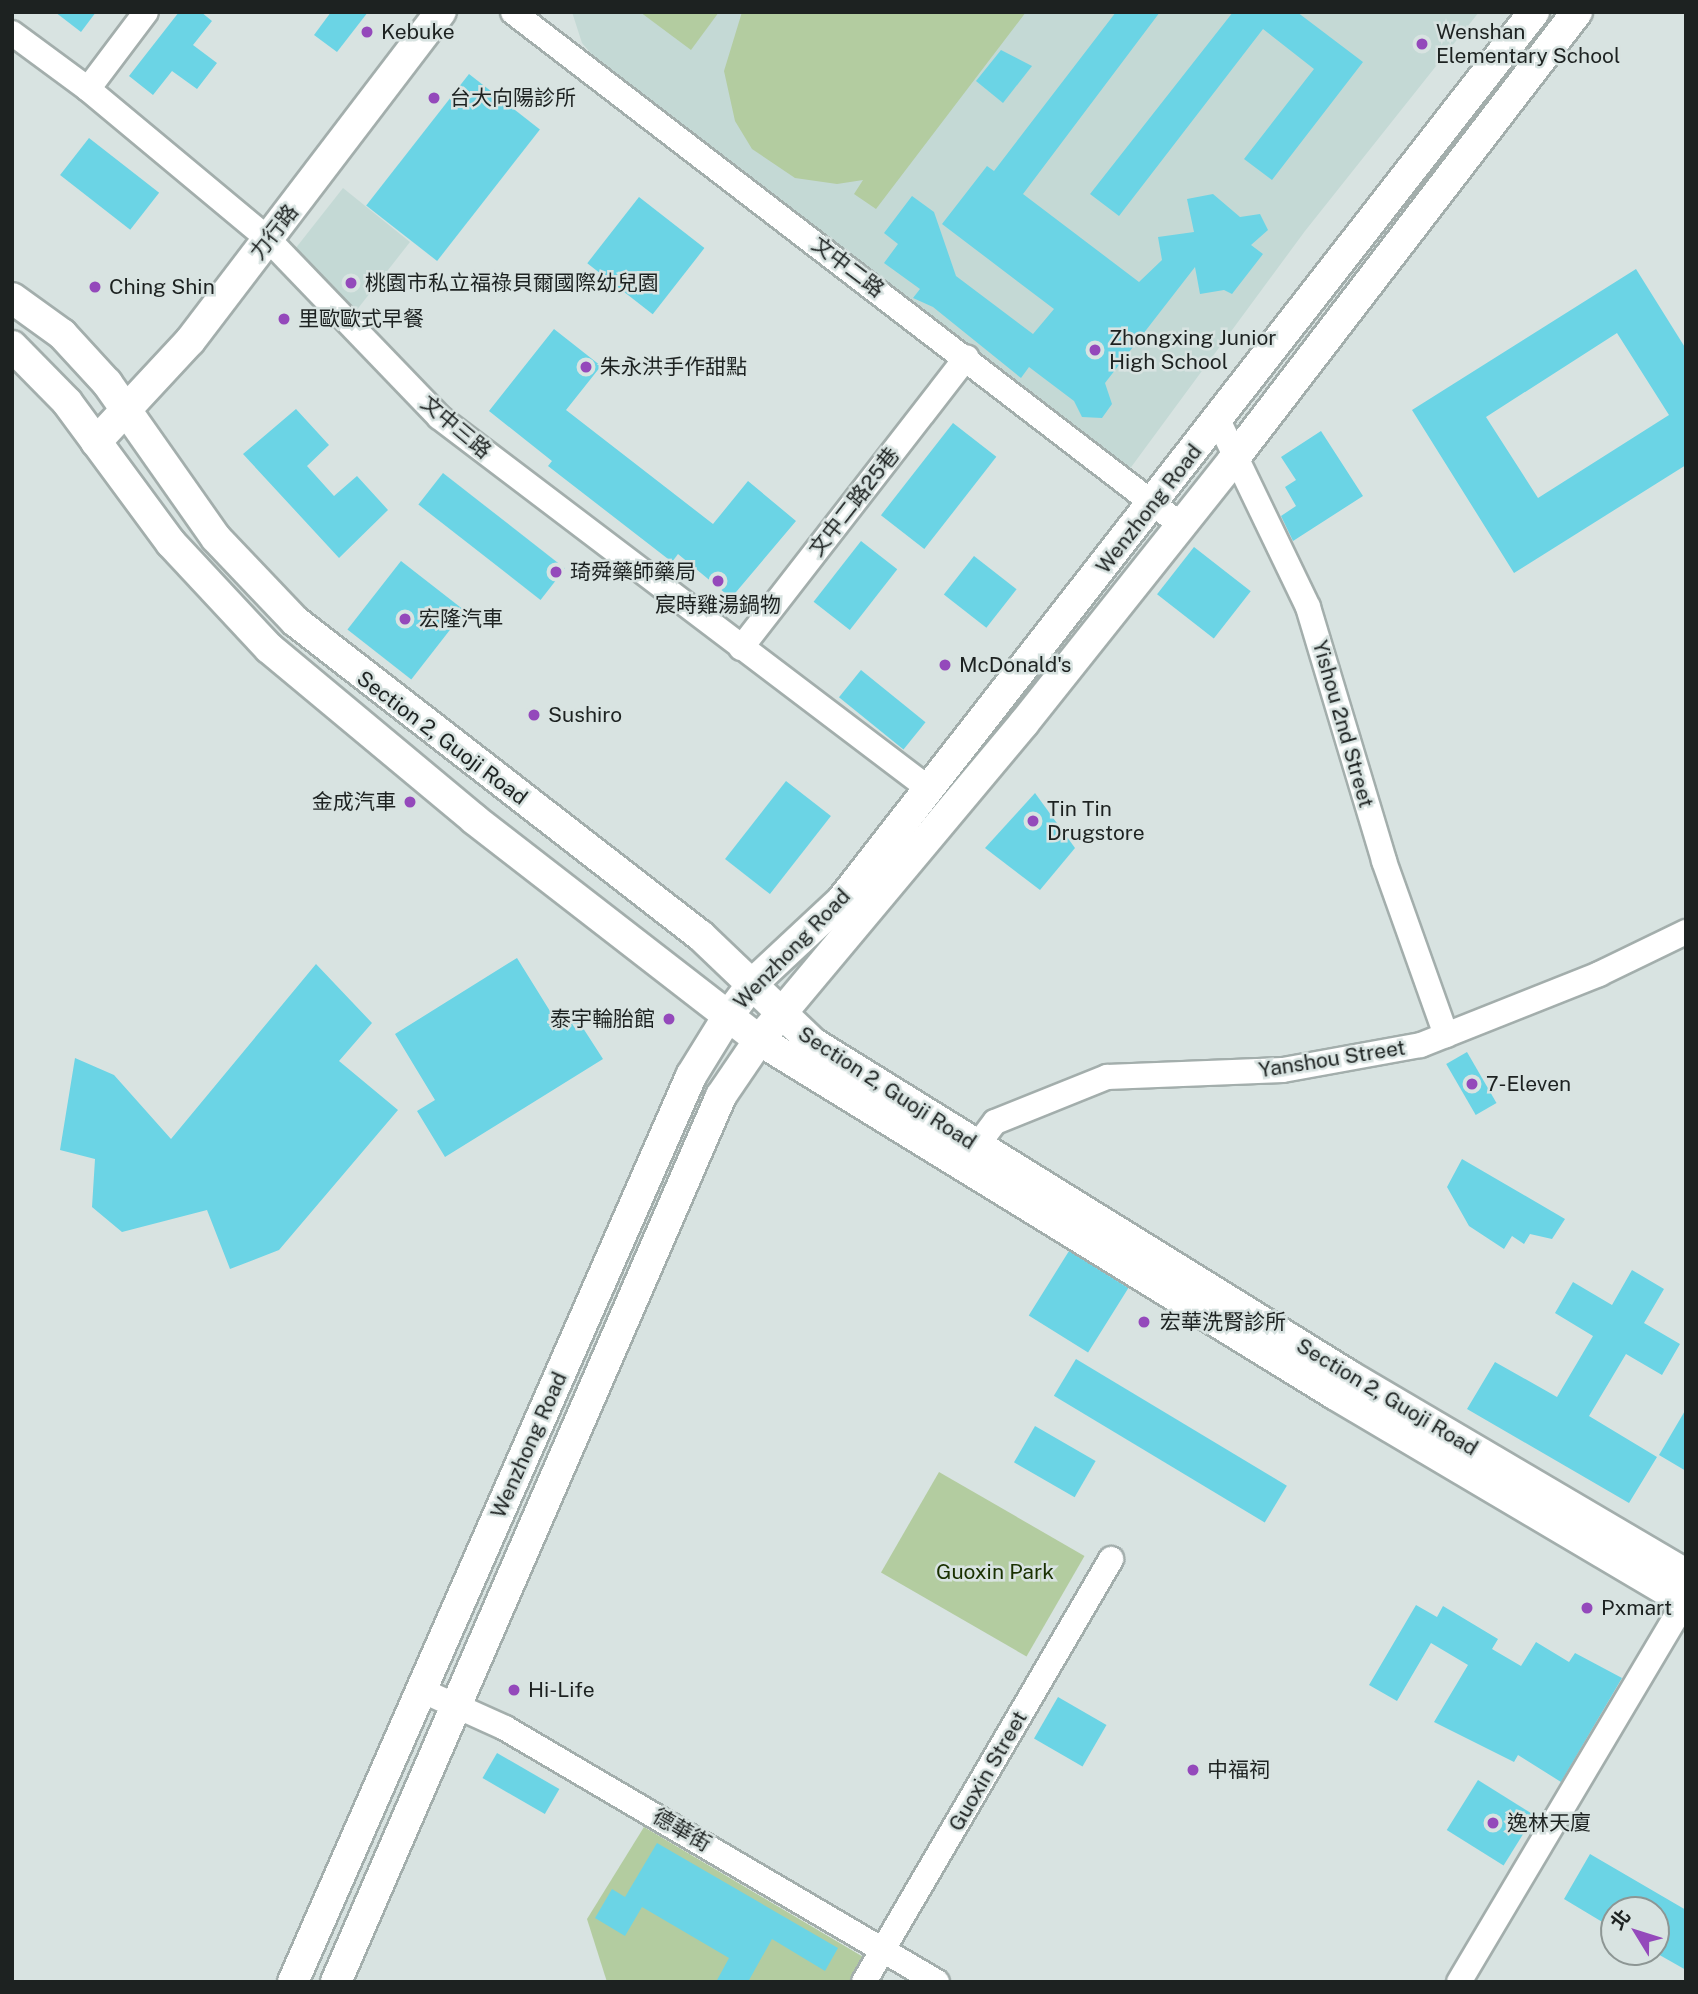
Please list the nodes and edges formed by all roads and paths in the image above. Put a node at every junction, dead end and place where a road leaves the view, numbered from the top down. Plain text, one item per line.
1 (146, 12) edge
2 (441, 12) edge
3 (513, 12) edge
4 (1534, 12) edge
5 (1577, 12) edge
6 (12, 33) edge
7 (88, 89) junction
8 (268, 239) junction
9 (12, 298) edge
10 (12, 346) edge
11 (967, 357) junction
12 (128, 413) junction
13 (1219, 422) junction
14 (96, 442) junction
15 (1233, 460) junction
16 (1154, 504) junction
17 (1181, 525) junction
18 (741, 648) junction
19 (928, 788) junction
20 (1686, 932) edge
21 (751, 985) junction
22 (728, 1016) junction
23 (780, 1016) junction
24 (1446, 1035) junction
25 (759, 1040) junction
26 (976, 1147) junction
27 (1111, 1559) dead end
28 (1686, 1574) edge
29 (1686, 1601) edge
30 (421, 1690) junction
31 (457, 1705) junction
32 (883, 1950) junction
33 (293, 1982) edge
34 (336, 1982) edge
35 (864, 1982) edge
36 (937, 1982) edge
37 (1459, 1982) edge

1 - 7 street
2 - 8 street, 力行路
3 - 11 street, 文中二路
4 - 13 street, Wenzhong Road
5 - 15 street, Wenzhong Road
6 - 7 street, 文中三路
7 - 8 street, 文中三路
8 - 12 street, 力行路
8 - 18 street, 文中三路
9 - 12 street, Section 2, Guoji Road
10 - 14 street, Section 2, Guoji Road
11 - 16 street, 文中二路
11 - 18 street, 文中二路25巷
12 - 14 street, 力行路
12 - 21 street, Section 2, Guoji Road
13 - 15 street, Yishou 2nd Street
13 - 16 street, Wenzhong Road
14 - 22 street, Section 2, Guoji Road
15 - 17 street, Wenzhong Road
15 - 24 street, Yishou 2nd Street
16 - 17 street, 文中二路
16 - 19 street, Wenzhong Road
17 - 23 street, Wenzhong Road
18 - 19 street, 文中三路
19 - 21 street, Wenzhong Road
20 - 24 street, Yanshou Street
21 - 22 street, Wenzhong Road
21 - 23 street, Section 2, Guoji Road
22 - 25 street, Section 2, Guoji Road
22 - 30 street, Wenzhong Road
23 - 25 street, Wenzhong Road
23 - 26 street, Section 2, Guoji Road
24 - 26 street, Yanshou Street
25 - 29 street, Section 2, Guoji Road
25 - 31 street, Wenzhong Road
26 - 28 street, Section 2, Guoji Road
27 - 32 street, Guoxin Street
29 - 37 street
30 - 31 street, 德華街
30 - 33 street, Wenzhong Road
31 - 32 street, 德華街
31 - 34 street, Wenzhong Road
32 - 35 street, Guoxin Street
32 - 36 street, 德華街

